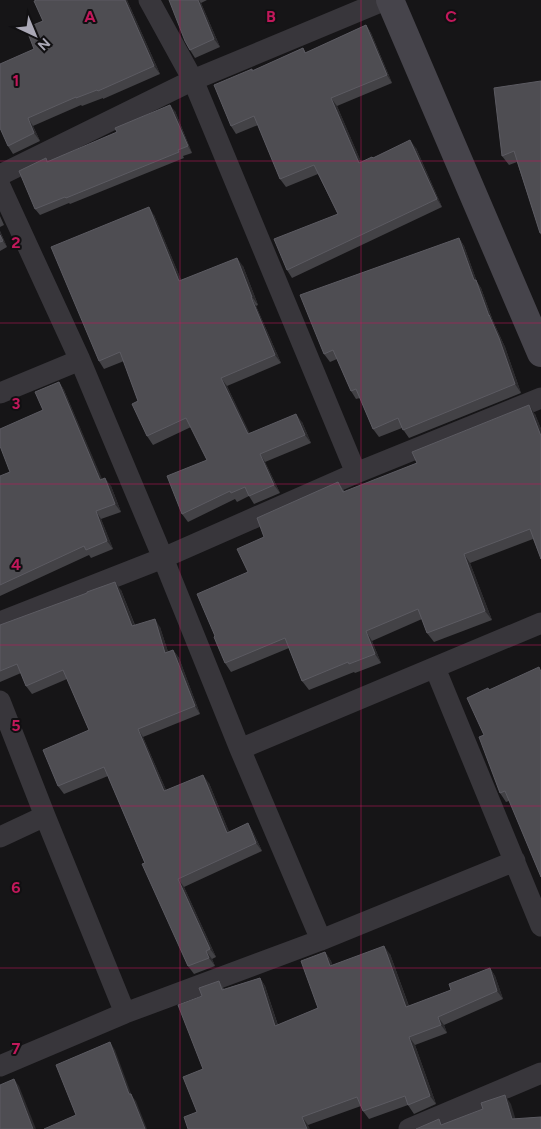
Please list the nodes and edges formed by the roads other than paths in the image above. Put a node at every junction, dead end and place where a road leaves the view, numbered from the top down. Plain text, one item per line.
1 (149, 0) edge
2 (385, 0) edge
3 (390, 0) edge
4 (193, 80) junction
5 (0, 175) edge
6 (0, 186) edge
7 (541, 353) edge
8 (80, 360) junction
9 (0, 393) edge
10 (541, 398) edge
11 (356, 474) junction
12 (163, 558) junction
13 (0, 622) edge
14 (541, 624) edge
15 (435, 668) junction
16 (0, 701) edge
17 (240, 749) junction
18 (45, 816) junction
19 (0, 837) edge
20 (515, 861) junction
21 (541, 926) edge
22 (321, 940) junction
23 (125, 1013) junction
24 (0, 1066) edge
25 (541, 1073) edge
26 (409, 1129) edge

1 - 4 street
2 - 4 street
3 - 7 main road
4 - 5 street
4 - 11 street
6 - 8 street
8 - 9 street
8 - 12 street
10 - 11 street
11 - 12 street
12 - 13 street
12 - 17 street
14 - 15 street
15 - 17 street
15 - 20 street
16 - 18 street
17 - 22 street
18 - 19 street
18 - 23 street
20 - 21 street
20 - 22 street
22 - 23 street
23 - 24 street
25 - 26 street

